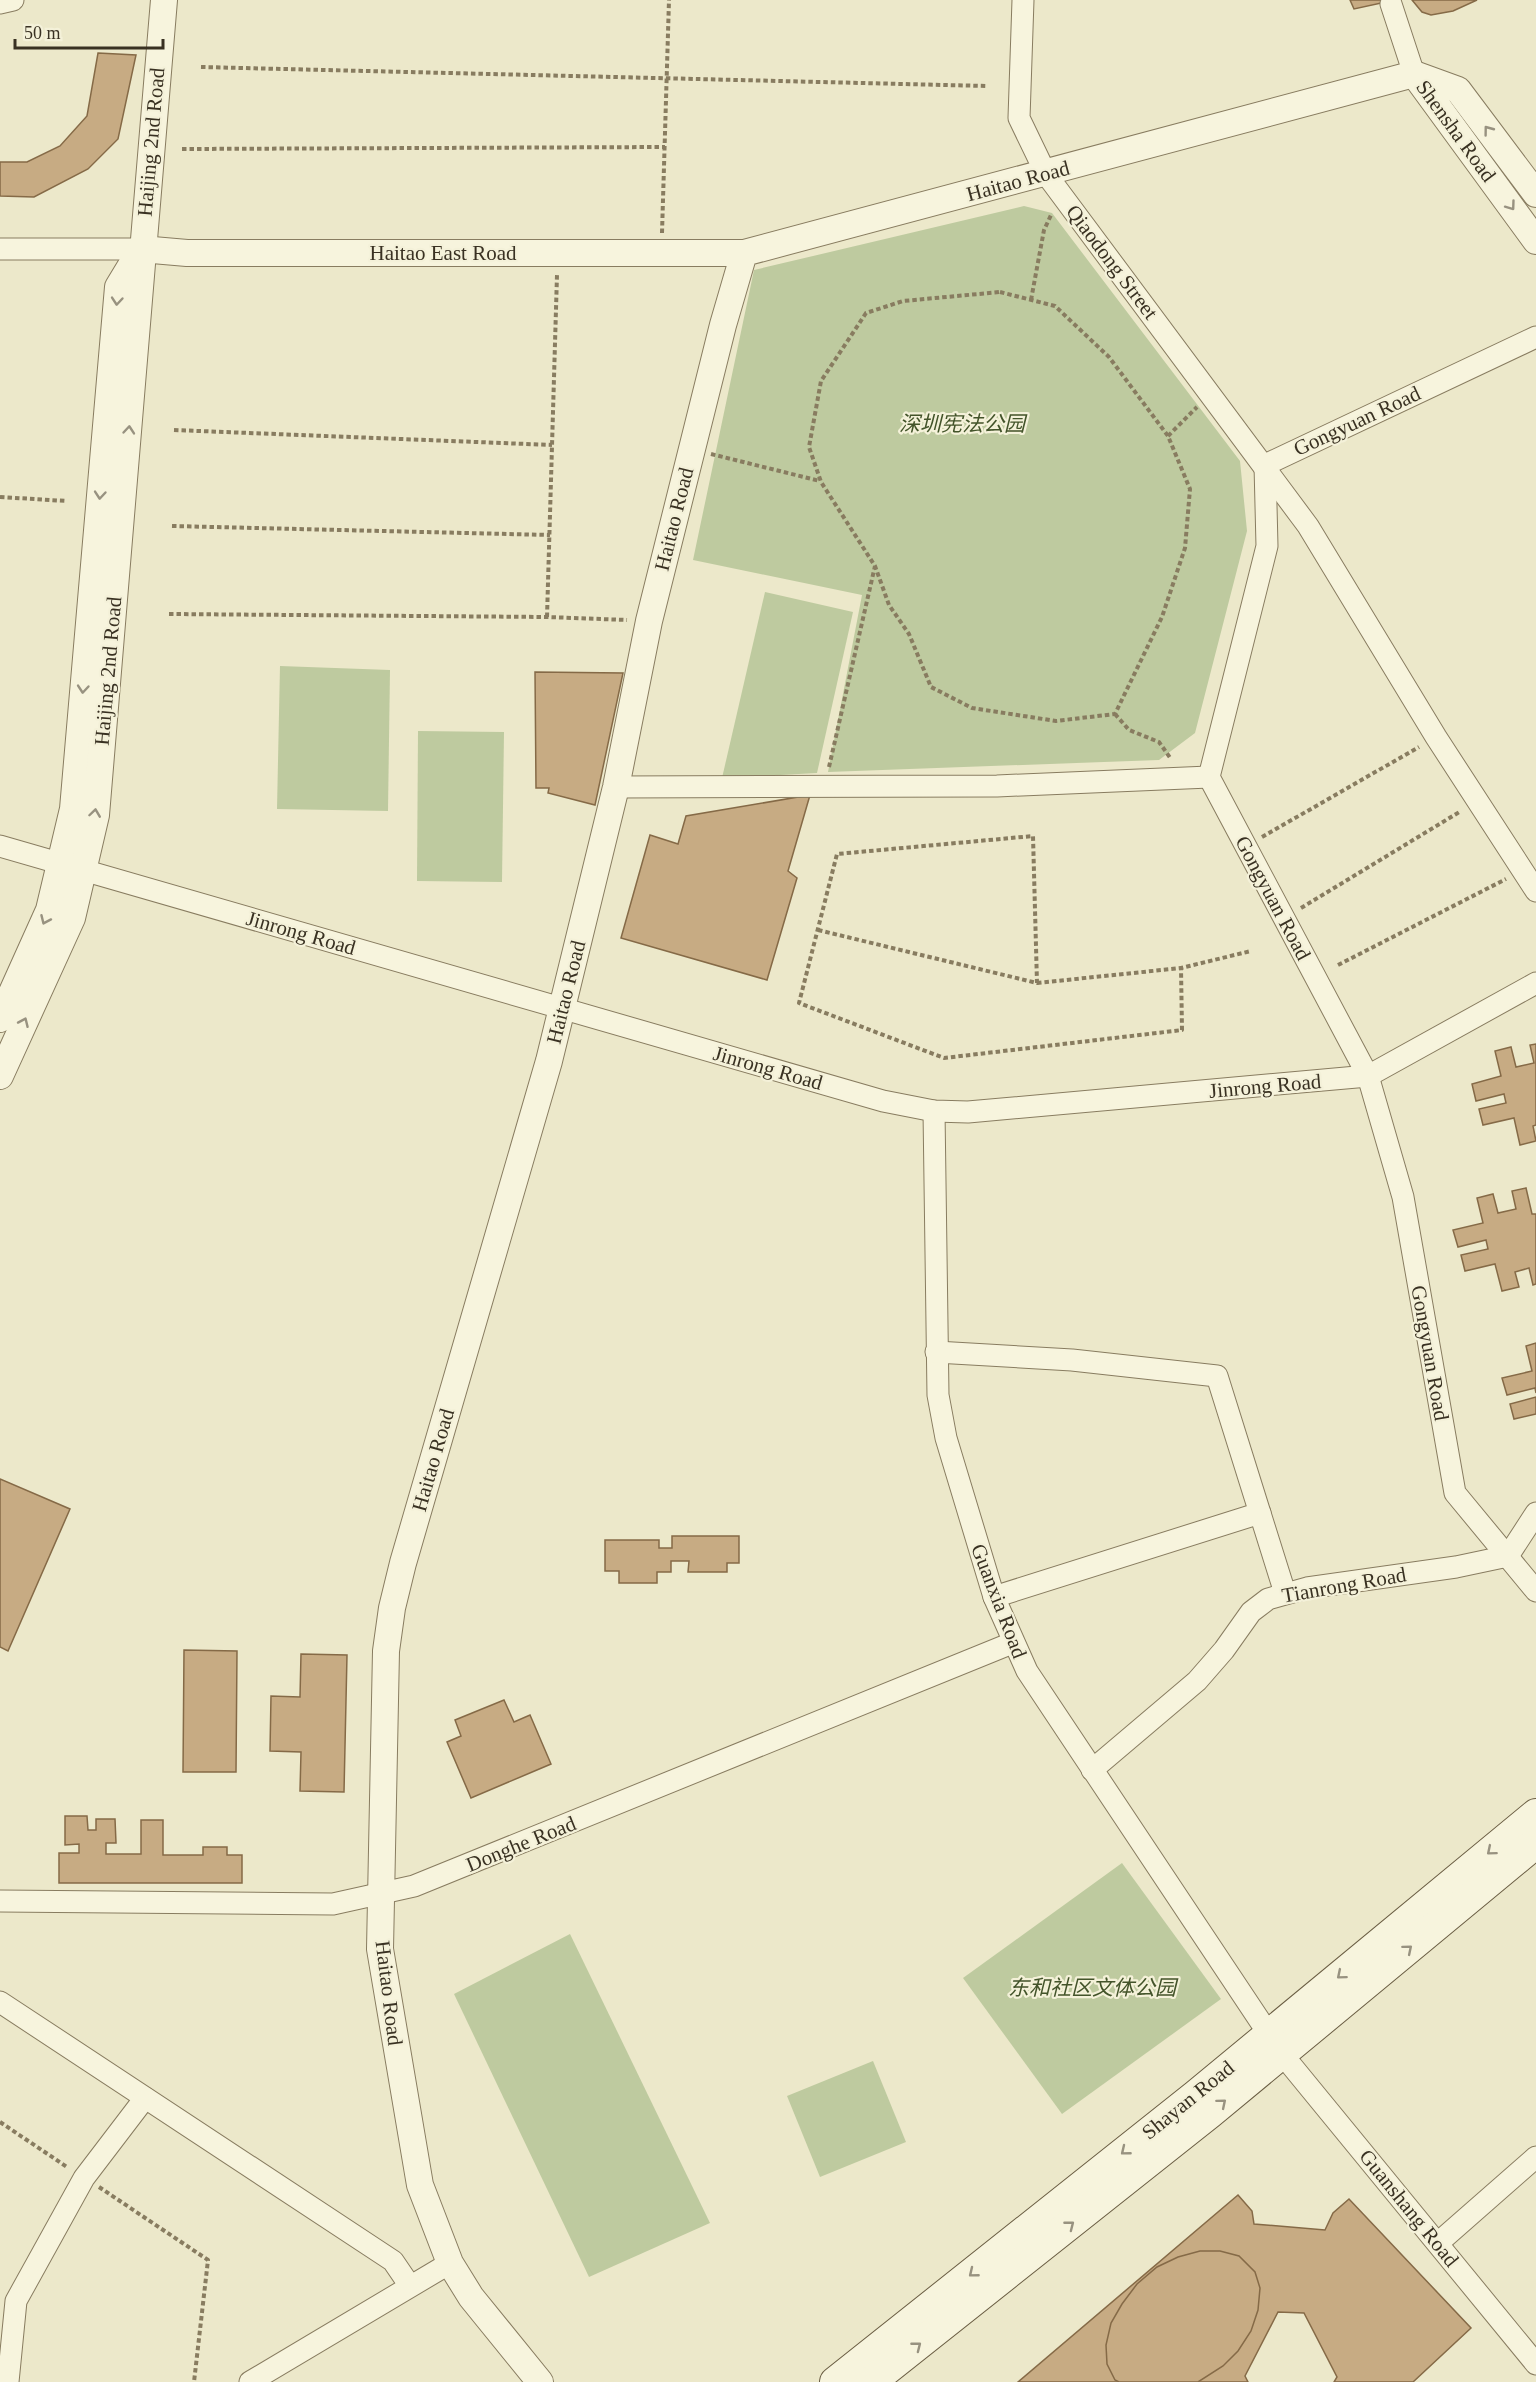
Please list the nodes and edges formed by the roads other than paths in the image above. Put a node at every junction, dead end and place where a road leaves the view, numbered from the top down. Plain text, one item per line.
1 (13, 0) edge
2 (164, 0) edge
3 (1023, 0) edge
4 (0, 3) edge
5 (1391, 4) dead end
6 (1414, 74) junction
7 (1046, 174) junction
8 (1536, 194) edge
9 (1536, 241) edge
10 (0, 249) edge
11 (141, 249) junction
12 (744, 253) junction
13 (1536, 337) edge
14 (1265, 465) junction
15 (1209, 777) junction
16 (616, 787) junction
17 (0, 846) edge
18 (72, 867) junction
19 (1536, 891) edge
20 (1536, 984) edge
21 (561, 1009) junction
22 (0, 1019) edge
23 (0, 1076) edge
24 (1368, 1076) junction
25 (934, 1111) junction
26 (936, 1352) junction
27 (1260, 1513) junction
28 (1536, 1513) edge
29 (1508, 1556) junction
30 (1536, 1591) edge
31 (1285, 1593) junction
32 (994, 1598) junction
33 (1012, 1642) junction
34 (1092, 1770) junction
35 (1536, 1814) edge
36 (1536, 1843) edge
37 (381, 1894) junction
38 (0, 1901) edge
39 (0, 2002) edge
40 (1275, 2044) junction
41 (146, 2098) junction
42 (1536, 2157) edge
43 (1438, 2243) junction
44 (450, 2264) junction
45 (410, 2286) junction
46 (1536, 2364) edge
47 (8, 2382) edge
48 (250, 2382) edge
49 (540, 2382) edge
50 (835, 2382) edge
51 (871, 2382) edge

1 - 4 street
2 - 11 street, Haijing 2nd Road
3 - 7 street, Qiaodong Street
5 - 6 street
6 - 7 street, Haitao Road
8 -> 6 street, Shensha Road
6 -> 9 street, Shensha Road
7 - 12 street, Haitao Road
7 - 14 street, Qiaodong Street
10 - 11 street
11 - 12 street, Haitao East Road
11 - 18 street, Haijing 2nd Road
12 - 16 street, Haitao Road
13 - 14 street, Gongyuan Road
14 - 15 street
14 - 19 street, Qiaodong Street
15 - 16 street
15 - 24 street, Gongyuan Road
16 - 21 street, Haitao Road
17 - 18 street, Jinrong Road
18 - 21 street, Jinrong Road
18 -> 22 street, Haijing 2nd Road
23 -> 18 street, Haijing 2nd Road
20 - 24 street, Jinrong Road
21 - 25 street, Jinrong Road
21 - 37 street, Haitao Road
24 - 25 street, Jinrong Road
24 - 29 street, Gongyuan Road
25 - 26 street, Guanxia Road
26 - 27 street
26 - 32 street, Guanxia Road
27 - 31 street
27 - 32 street
28 - 29 street
29 - 30 street, Gongyuan Road
29 - 31 street, Tianrong Road
31 - 34 street, Tianrong Road
32 - 33 street, Guanxia Road
33 - 34 street, Guanxia Road
33 - 37 street, Donghe Road
34 - 40 street, Guanxia Road
35 -> 40 main road, Shayan Road
40 -> 36 main road, Shayan Road
37 - 38 street, Donghe Road
37 - 44 street, Haitao Road
39 - 41 street
40 - 43 street, Guanshang Road
40 -> 50 main road, Shayan Road
51 -> 40 main road, Shayan Road
41 - 45 street
41 - 47 street
42 - 43 street
43 - 46 street, Guanshang Road
44 - 45 street
44 - 49 street, Haitao Road
45 - 48 street

